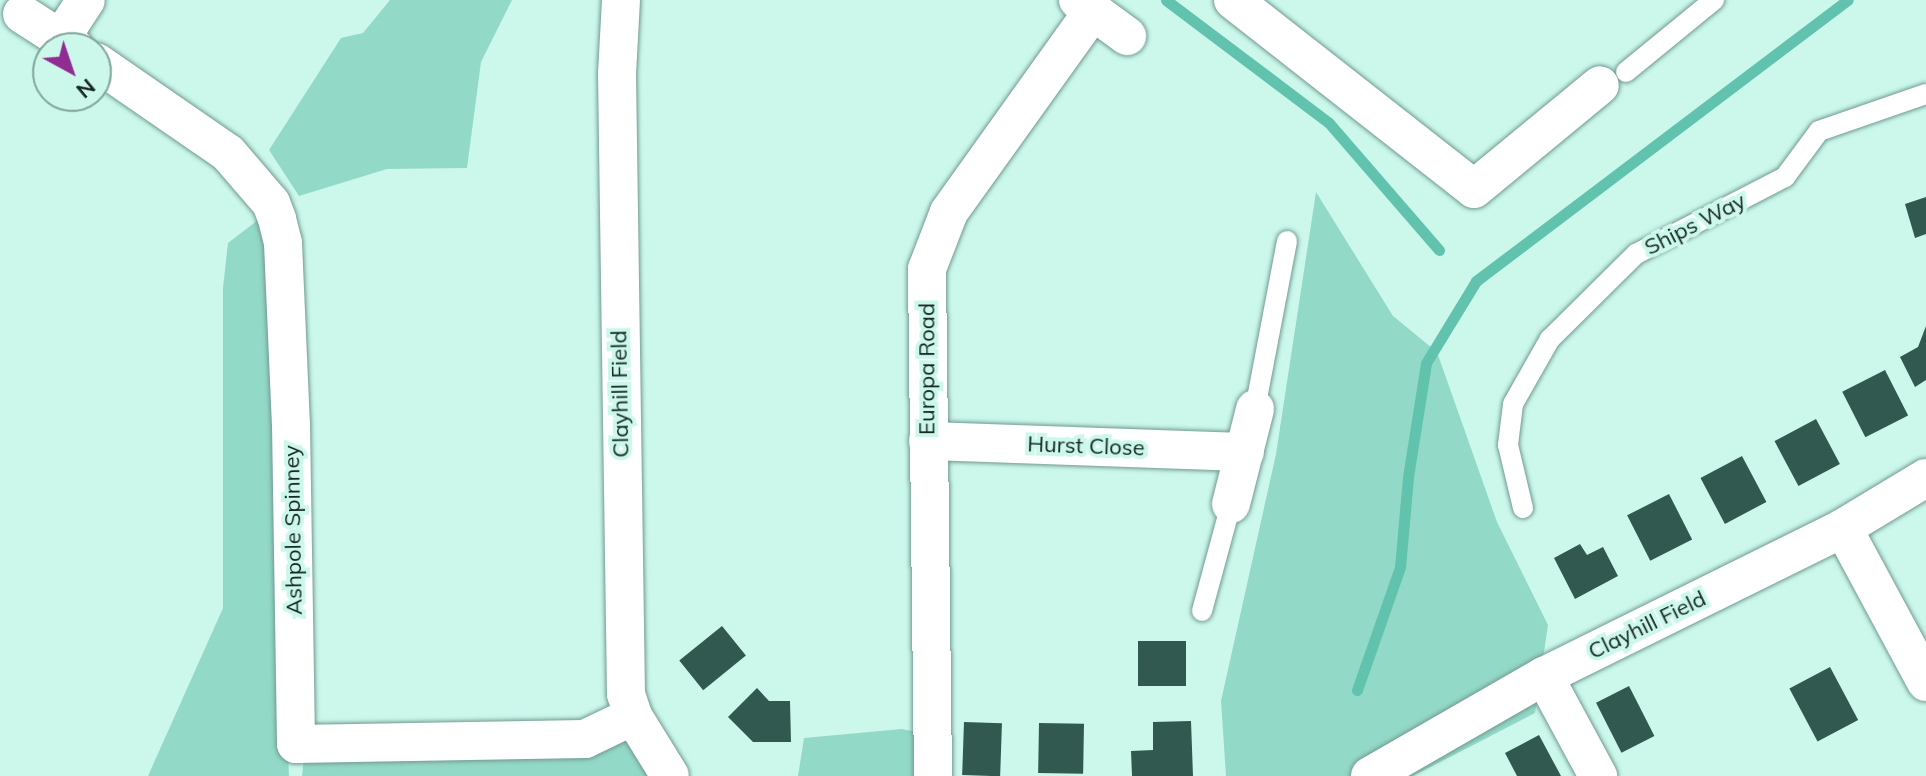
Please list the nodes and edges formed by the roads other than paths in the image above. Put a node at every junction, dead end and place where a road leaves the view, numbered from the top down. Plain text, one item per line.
1 (86, 0) edge
2 (621, 0) edge
3 (1233, 0) edge
4 (1714, 0) edge
5 (1085, 6) edge
6 (22, 14) dead end
7 (51, 32) edge
8 (73, 32) edge
9 (1127, 36) dead end
10 (112, 73) edge
11 (1613, 78) joint
12 (1926, 94) edge
13 (1287, 241) dead end
14 (1255, 409) joint
15 (928, 441) junction
16 (1245, 452) junction
17 (1926, 478) edge
18 (1231, 504) joint
19 (1523, 508) dead end
20 (1843, 528) junction
21 (1202, 611) dead end
22 (1544, 676) junction
23 (1926, 682) edge
24 (633, 716) junction
25 (670, 776) edge
26 (933, 776) edge
27 (1371, 776) edge
28 (1598, 776) edge

1 - 8 street
2 - 24 street, Clayhill Field
3 - 11 street
4 - 11 lane
5 - 9 street, Europa Road
5 - 15 street, Europa Road
6 - 7 street
10 - 24 street, Ashpole Spinney
12 - 19 lane, Ships Way
13 - 14 lane
14 - 16 street
15 - 16 street, Hurst Close
15 - 26 street, Europa Road
16 - 18 street
17 - 20 street, Clayhill Field
18 - 21 lane
20 - 22 street, Clayhill Field
20 - 23 street
22 - 27 street, Clayhill Field
22 - 28 street
24 - 25 street, Clayhill Field

